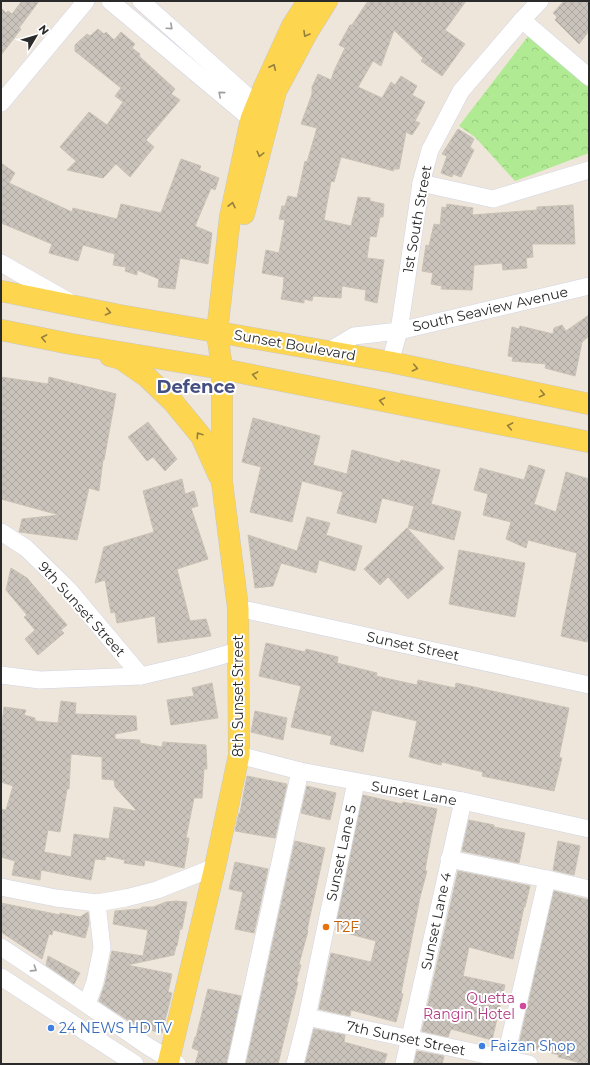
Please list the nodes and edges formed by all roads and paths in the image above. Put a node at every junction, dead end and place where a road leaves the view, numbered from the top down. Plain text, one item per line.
1 (86, 1) edge
2 (110, 1) edge
3 (141, 1) edge
4 (308, 1) edge
5 (327, 1) edge
6 (540, 1) edge
7 (522, 20) junction
8 (589, 77) edge
9 (1, 103) edge
10 (254, 112) junction
11 (589, 170) edge
12 (421, 183) junction
13 (1, 263) edge
14 (589, 286) edge
15 (1, 291) edge
16 (75, 305) junction
17 (1, 330) edge
18 (399, 331) junction
19 (224, 333) junction
20 (71, 344) junction
21 (329, 351) junction
22 (390, 362) junction
23 (222, 368) junction
24 (589, 404) edge
25 (589, 442) edge
26 (222, 482) junction
27 (1, 532) edge
28 (238, 608) junction
29 (238, 651) junction
30 (1, 675) edge
31 (141, 676) junction
32 (589, 685) edge
33 (239, 755) junction
34 (300, 771) junction
35 (356, 782) junction
36 (462, 801) junction
37 (589, 829) edge
38 (449, 859) junction
39 (215, 867) junction
40 (547, 879) junction
41 (1, 887) edge
42 (589, 889) edge
43 (98, 903) junction
44 (1, 947) edge
45 (1, 977) edge
46 (87, 1004) junction
47 (307, 1017) junction
48 (410, 1038) junction
49 (148, 1046) junction
50 (172, 1062) edge
51 (505, 1062) edge
52 (135, 1064) edge
53 (146, 1064) edge
54 (236, 1064) edge
55 (295, 1064) edge
56 (404, 1064) edge
57 (529, 1064) edge

1 - 9 street
10 -> 2 street
3 -> 10 street
10 -> 4 main road
5 -> 19 main road
6 - 7 street, 1st South Street
7 - 8 street
7 - 12 street, 1st South Street
19 -> 10 main road
11 - 12 street
12 - 18 street, 1st South Street
13 - 16 street
14 - 18 street, South Seaview Avenue
15 - 16 main road, Sunset Boulevard
16 -> 19 main road, Sunset Boulevard
20 -> 17 main road
18 - 21 street
18 - 22 street, South Seaview Avenue
19 - 21 main road, Sunset Boulevard
19 - 23 main road, 8th Sunset Street
20 - 23 main road
26 -> 20 main road
21 - 22 main road, Sunset Boulevard
22 -> 24 main road, Sunset Boulevard
25 -> 23 main road
23 - 26 main road, 8th Sunset Street
26 - 28 main road, 8th Sunset Street
27 - 31 street, 9th Sunset Street
28 - 29 main road, 8th Sunset Street
28 - 32 street, Sunset Street
29 - 31 street
29 - 33 main road, 8th Sunset Street
30 - 31 street
33 - 34 street, Sunset Lane
33 - 39 main road, 8th Sunset Street
34 - 35 street, Sunset Lane
34 - 54 street
35 - 36 street, Sunset Lane
35 - 47 street, Sunset Lane 5
36 - 37 street, Sunset Lane
36 - 38 street, Sunset Lane 4
38 - 40 street
38 - 48 street, Sunset Lane 4
39 - 43 street
39 - 50 main road, 8th Sunset Street
40 - 42 street
40 - 51 street
41 - 43 street
43 - 46 street
44 -> 46 street
45 - 52 street
46 - 49 street
47 - 48 street, 7th Sunset Street
47 - 55 street, Sunset Lane 5
48 - 51 street, 7th Sunset Street
48 - 56 street, Sunset Lane 4
49 - 50 street
49 - 53 street
51 - 57 street, 7th Sunset Street

